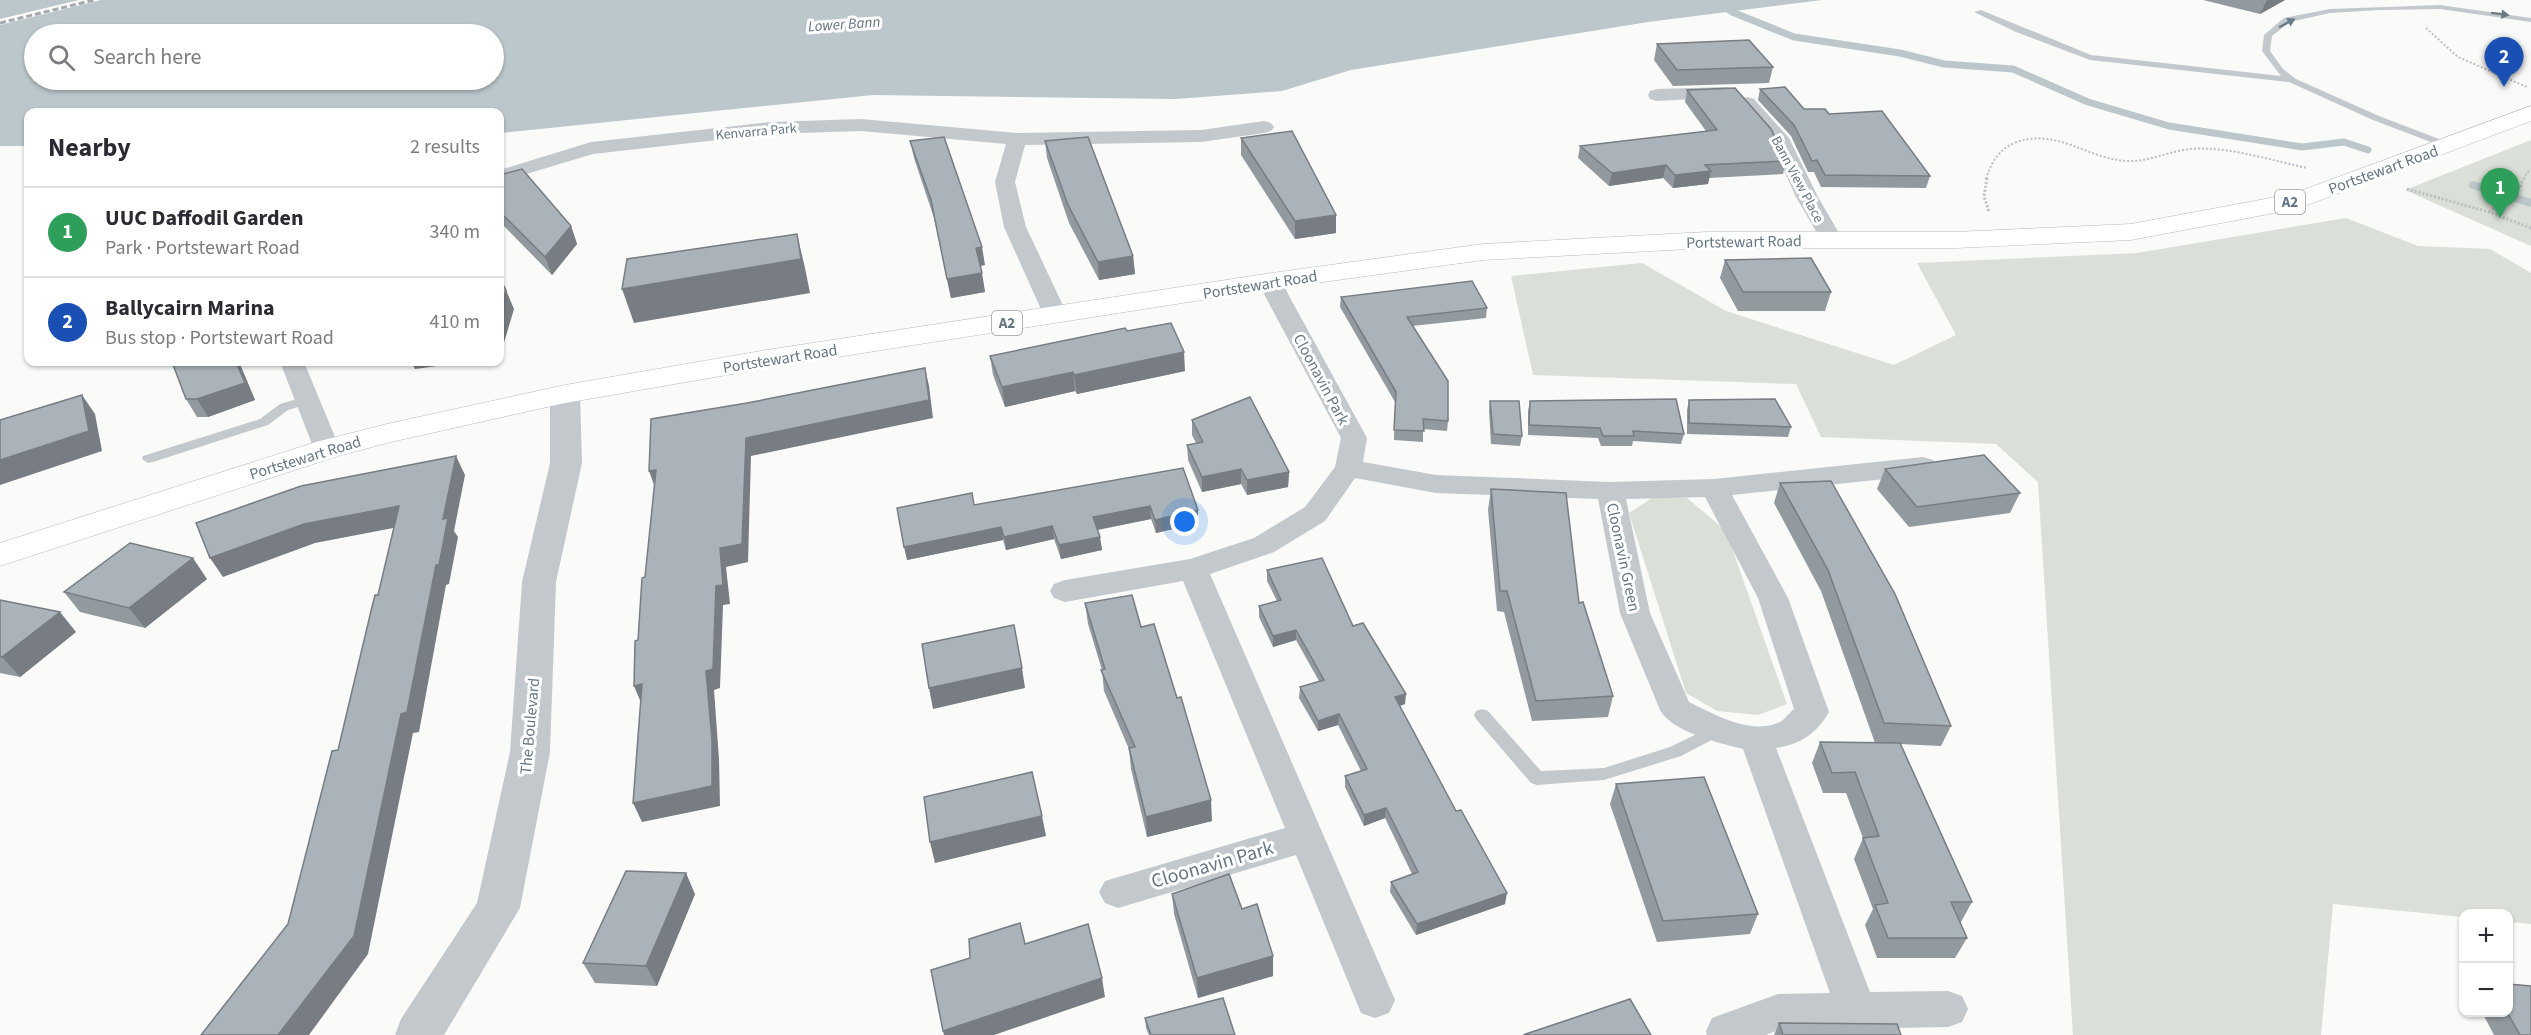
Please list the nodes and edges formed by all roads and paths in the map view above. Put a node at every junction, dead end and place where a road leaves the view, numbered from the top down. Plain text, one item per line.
1 (2399, 7) junction
2 (1978, 12) dead end
3 (2531, 20) edge
4 (2293, 81) junction
5 (2531, 88) edge
6 (1657, 95) dead end
7 (2531, 113) edge
8 (1264, 127) dead end
9 (1017, 139) junction
10 (2449, 146) junction
11 (2531, 171) edge
12 (504, 175) edge
13 (2364, 176) junction
14 (2489, 212) junction
15 (2531, 228) edge
16 (2006, 238) junction
17 (1832, 240) junction
18 (1272, 281) junction
19 (1056, 316) junction
20 (294, 366) edge
21 (565, 394) junction
22 (307, 399) junction
23 (327, 449) junction
24 (148, 459) dead end
25 (1947, 464) edge
26 (1348, 468) junction
27 (1714, 488) junction
28 (1610, 491) junction
29 (0, 555) edge
30 (1193, 569) junction
31 (1065, 591) dead end
32 (1482, 715) dead end
33 (1717, 730) junction
34 (1756, 739) junction
35 (1306, 837) junction
36 (1118, 892) dead end
37 (1376, 1000) dead end
38 (1948, 1009) dead end
39 (1857, 1011) junction
40 (418, 1035) edge
41 (1726, 1035) edge

1 -> 3 lane
4 -> 1 lane
1 - 5 path
2 - 4 lane
4 - 10 lane
6 - 17 street, Bann View Place
7 - 10 main road, Portstewart Road / A2
8 - 9 street, Kenvarra Park
9 - 12 street, Kenvarra Park
9 - 19 street
10 - 13 main road, Portstewart Road / A2
11 - 14 path
13 - 14 path
13 - 16 main road, Portstewart Road / A2
13 - 16 path
14 - 15 path
16 - 17 main road, Portstewart Road / A2
17 - 18 main road, Portstewart Road / A2
18 - 19 main road, Portstewart Road / A2
18 - 26 street, Cloonavin Park
19 - 21 main road, Portstewart Road / A2
20 - 22 street
21 - 23 main road, Portstewart Road / A2
21 - 40 street, The Boulevard
22 - 23 street
22 - 24 lane
23 - 29 main road, Portstewart Road / A2
25 - 27 street, Cloonavin Green
26 - 28 street, Cloonavin Green
26 - 30 street, Cloonavin Park
27 - 28 street, Cloonavin Green
27 - 34 street, Cloonavin Green
28 - 33 street, Cloonavin Green
30 - 31 street, Cloonavin Park
30 - 35 street
32 - 33 lane
33 - 34 street, Cloonavin Green
34 - 39 street
35 - 36 street, Cloonavin Park
35 - 37 street
38 - 39 street
39 - 41 street

